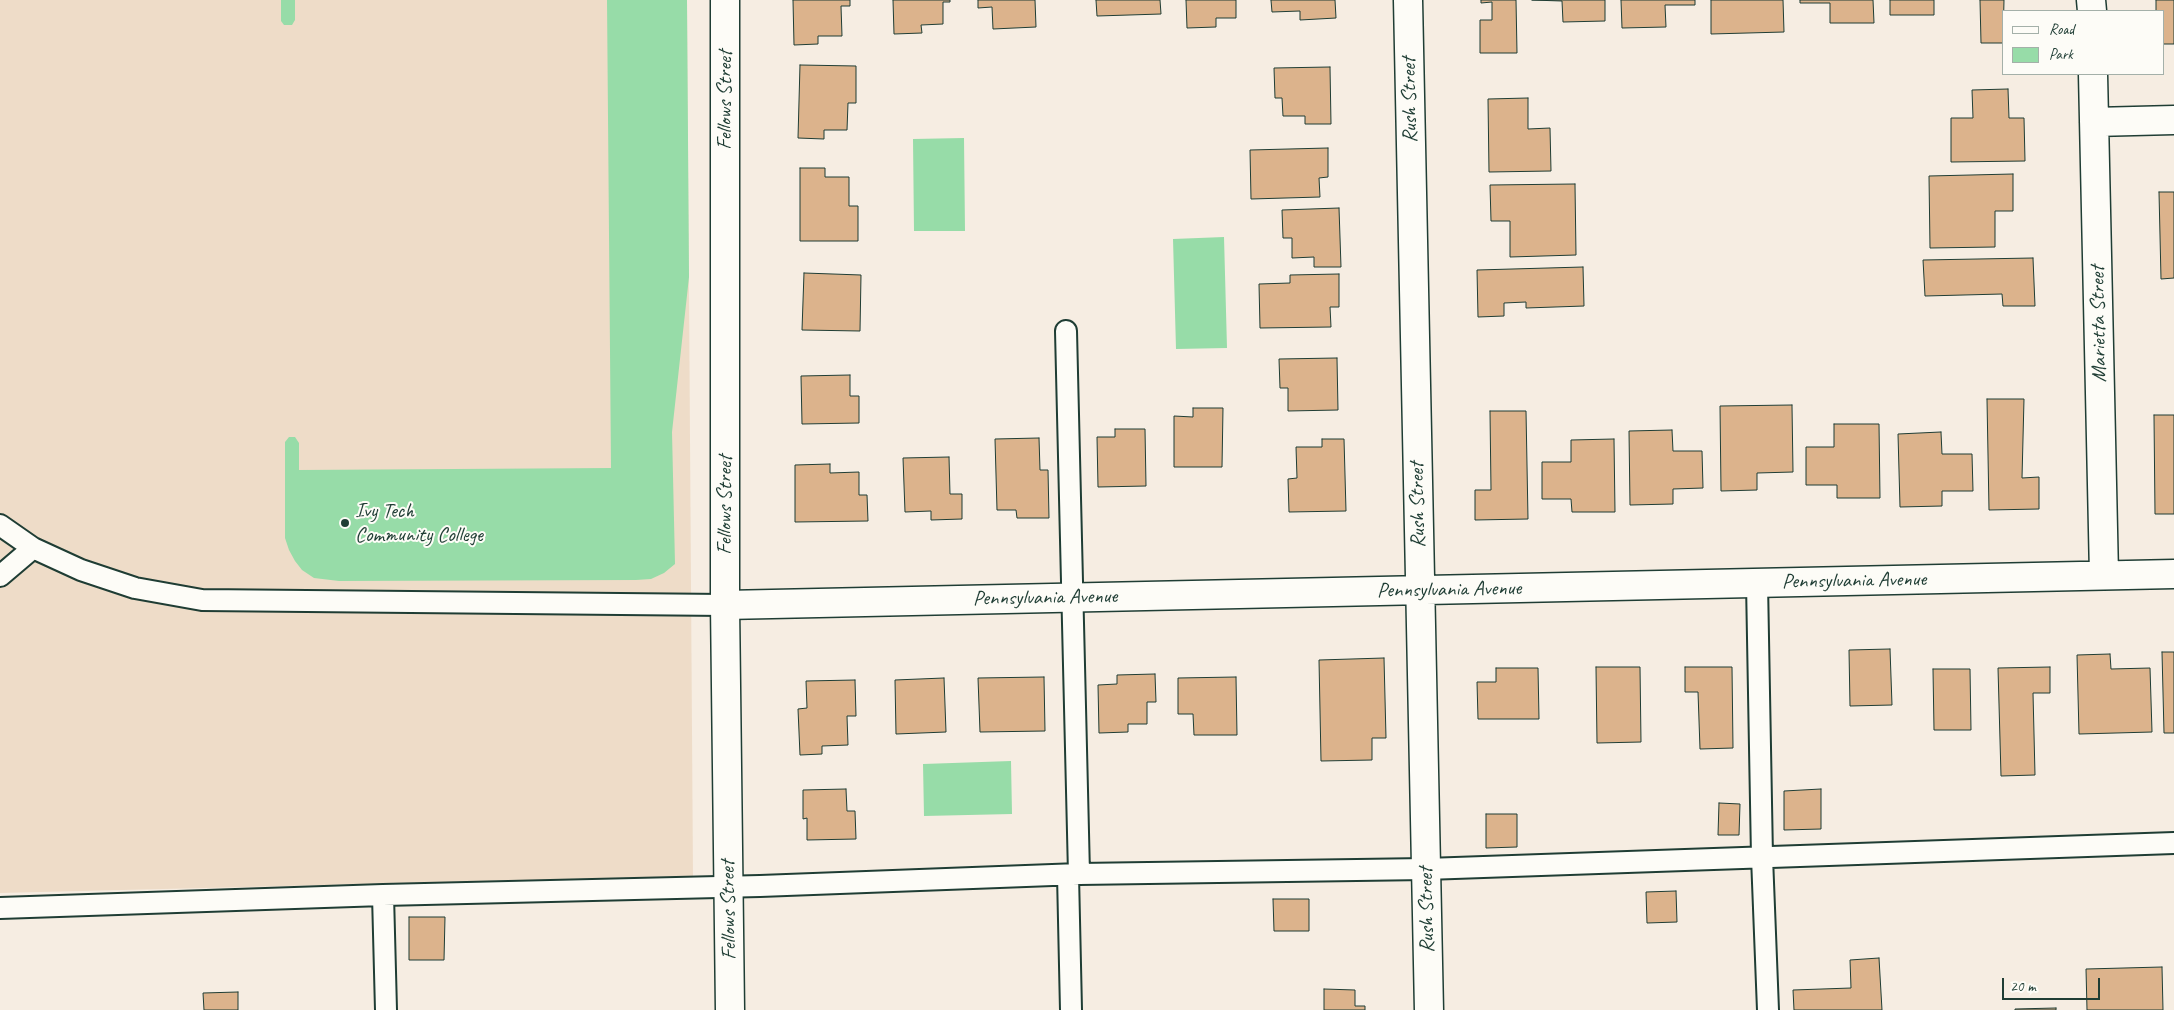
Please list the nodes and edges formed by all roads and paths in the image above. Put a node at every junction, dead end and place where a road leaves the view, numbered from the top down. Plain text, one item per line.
1 (725, 0) edge
2 (1408, 0) edge
3 (2093, 75) edge
4 (2174, 120) edge
5 (2094, 122) junction
6 (1066, 331) dead end
7 (0, 525) edge
8 (34, 548) junction
9 (2174, 574) edge
10 (2104, 575) junction
11 (0, 576) edge
12 (1757, 583) junction
13 (1419, 591) junction
14 (1073, 598) junction
15 (725, 605) junction
16 (2174, 843) edge
17 (1762, 857) junction
18 (1426, 869) junction
19 (1074, 874) junction
20 (729, 887) junction
21 (384, 895) junction
22 (0, 908) edge
23 (386, 1010) edge
24 (730, 1010) edge
25 (1071, 1010) edge
26 (1428, 1010) edge
27 (1768, 1010) edge

1 - 15 street, Fellows Street
2 - 13 street, Rush Street
3 - 5 street, Marietta Street
4 - 5 street
5 - 10 street, Marietta Street
6 - 14 lane
7 - 8 lane
8 - 11 lane
8 - 15 lane
9 - 10 street, Pennsylvania Avenue
10 - 12 street, Pennsylvania Avenue
12 - 13 street, Pennsylvania Avenue
12 - 17 lane
13 - 14 street, Pennsylvania Avenue
13 - 18 street, Rush Street
14 - 15 street, Pennsylvania Avenue
14 - 19 lane
15 - 20 street, Fellows Street
16 - 17 lane
17 - 18 lane
17 - 27 lane
18 - 19 lane
18 - 26 street, Rush Street
19 - 20 lane
19 - 25 lane
20 - 21 lane
20 - 24 street, Fellows Street
21 - 22 lane
21 - 23 lane

